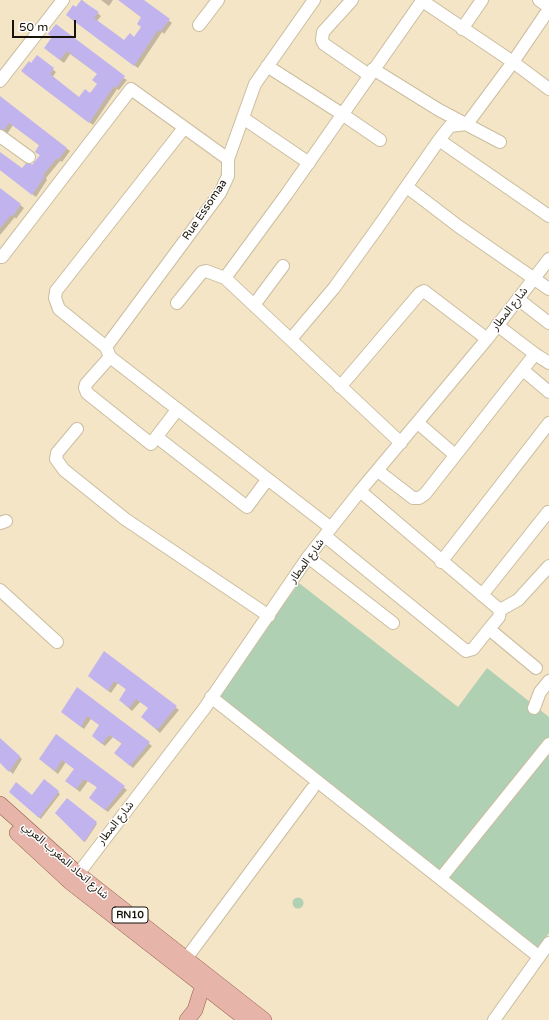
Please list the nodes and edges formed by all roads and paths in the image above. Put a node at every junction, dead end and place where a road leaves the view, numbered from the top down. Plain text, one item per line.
1 (63, 0) edge
2 (218, 0) edge
3 (352, 0) edge
4 (421, 0) edge
5 (482, 0) edge
6 (539, 0) edge
7 (308, 2) edge
8 (549, 8) edge
9 (199, 25) dead end
10 (462, 29) junction
11 (513, 62) junction
12 (267, 66) junction
13 (371, 72) junction
14 (0, 81) edge
15 (549, 89) edge
16 (342, 114) junction
17 (243, 118) junction
18 (467, 124) junction
19 (184, 128) junction
20 (0, 136) edge
21 (380, 140) dead end
22 (439, 140) junction
23 (500, 142) dead end
24 (29, 157) dead end
25 (228, 159) junction
26 (309, 163) junction
27 (407, 187) junction
28 (549, 216) edge
29 (2, 257) dead end
30 (549, 259) edge
31 (283, 266) dead end
32 (225, 278) junction
33 (534, 278) junction
34 (549, 289) edge
35 (518, 299) junction
36 (177, 303) dead end
37 (254, 305) junction
38 (549, 323) edge
39 (497, 325) junction
40 (291, 339) junction
41 (487, 339) junction
42 (108, 352) junction
43 (535, 354) junction
44 (549, 363) edge
45 (523, 370) junction
46 (340, 387) junction
47 (549, 392) edge
48 (177, 410) junction
49 (418, 423) junction
50 (549, 423) edge
51 (77, 429) dead end
52 (158, 438) junction
53 (401, 443) junction
54 (455, 455) junction
55 (378, 470) junction
56 (267, 480) junction
57 (360, 491) junction
58 (548, 512) dead end
59 (328, 532) junction
60 (308, 557) junction
61 (441, 562) junction
62 (549, 566) edge
63 (0, 590) edge
64 (482, 595) junction
65 (500, 610) junction
66 (269, 616) junction
67 (393, 623) dead end
68 (489, 629) junction
69 (57, 642) dead end
70 (536, 668) dead end
71 (549, 681) edge
72 (211, 697) junction
73 (534, 708) dead end
74 (549, 744) edge
75 (312, 789) dead end
76 (0, 804) edge
77 (0, 818) edge
78 (78, 874) junction
79 (441, 878) junction
80 (549, 943) edge
81 (538, 956) junction
82 (185, 960) junction
83 (206, 981) junction
84 (220, 993) junction
85 (191, 1015) edge
86 (247, 1020) edge
87 (264, 1020) edge
88 (494, 1020) edge

1 - 14 street
2 - 9 street
3 - 13 street
4 - 10 street
4 - 13 street
5 - 10 street
6 - 8 street
7 - 12 street, Rue Essomaa
8 - 11 street
10 - 11 street
11 - 15 street
11 - 18 street
12 - 16 street
12 - 17 street, Rue Essomaa
13 - 16 street
13 - 18 street
16 - 21 street
16 - 26 street
17 - 25 street, Rue Essomaa
17 - 26 street
18 - 22 street
18 - 23 street
19 - 25 street
19 - 29 street
19 - 42 street
20 - 24 street
22 - 27 street
22 - 28 street
25 - 42 street, Rue Essomaa
26 - 32 street
27 - 33 street
27 - 40 street
30 - 33 street, شارع المطار
31 - 37 street
32 - 36 street
32 - 37 street
33 - 34 street
33 - 35 street, شارع المطار
35 - 38 street
35 - 39 street, شارع المطار
37 - 40 street
39 - 41 street, شارع المطار
39 - 43 street
40 - 46 street
41 - 46 street
41 - 49 street, شارع المطار
42 - 48 street
42 - 52 street, Rue Essomaa
43 - 44 street
43 - 45 street
45 - 47 street
45 - 54 street
46 - 53 street
48 - 52 street
48 - 56 street
49 - 53 street, شارع المطار
49 - 54 street
50 - 61 street
51 - 66 street
52 - 56 street
53 - 55 street, شارع المطار
54 - 55 street
55 - 57 street, شارع المطار
56 - 59 street
57 - 59 street, شارع المطار
57 - 61 street
58 - 64 street
59 - 60 street, شارع المطار
59 - 68 street
60 - 66 street, شارع المطار
60 - 67 street
61 - 64 street
62 - 65 street
63 - 69 street
64 - 65 street
65 - 68 street
66 - 72 street, شارع المطار
68 - 70 street
71 - 73 street
72 - 78 street, شارع المطار
72 - 79 street
74 - 79 street
75 - 82 street
76 - 78 main road, شارع اتحاد المغرب العربي / RN10
77 - 83 main road, شارع اتحاد المغرب العربي / RN10
78 - 82 main road, شارع اتحاد المغرب العربي / RN10
79 - 81 street
80 - 81 street
81 - 88 street
82 - 83 main road, شارع اتحاد المغرب العربي / RN10
83 - 84 main road, شارع اتحاد المغرب العربي / RN10
83 - 85 main road
84 - 85 main road
84 - 86 main road, شارع اتحاد المغرب العربي / RN10
84 - 87 main road, شارع اتحاد المغرب العربي / RN10

